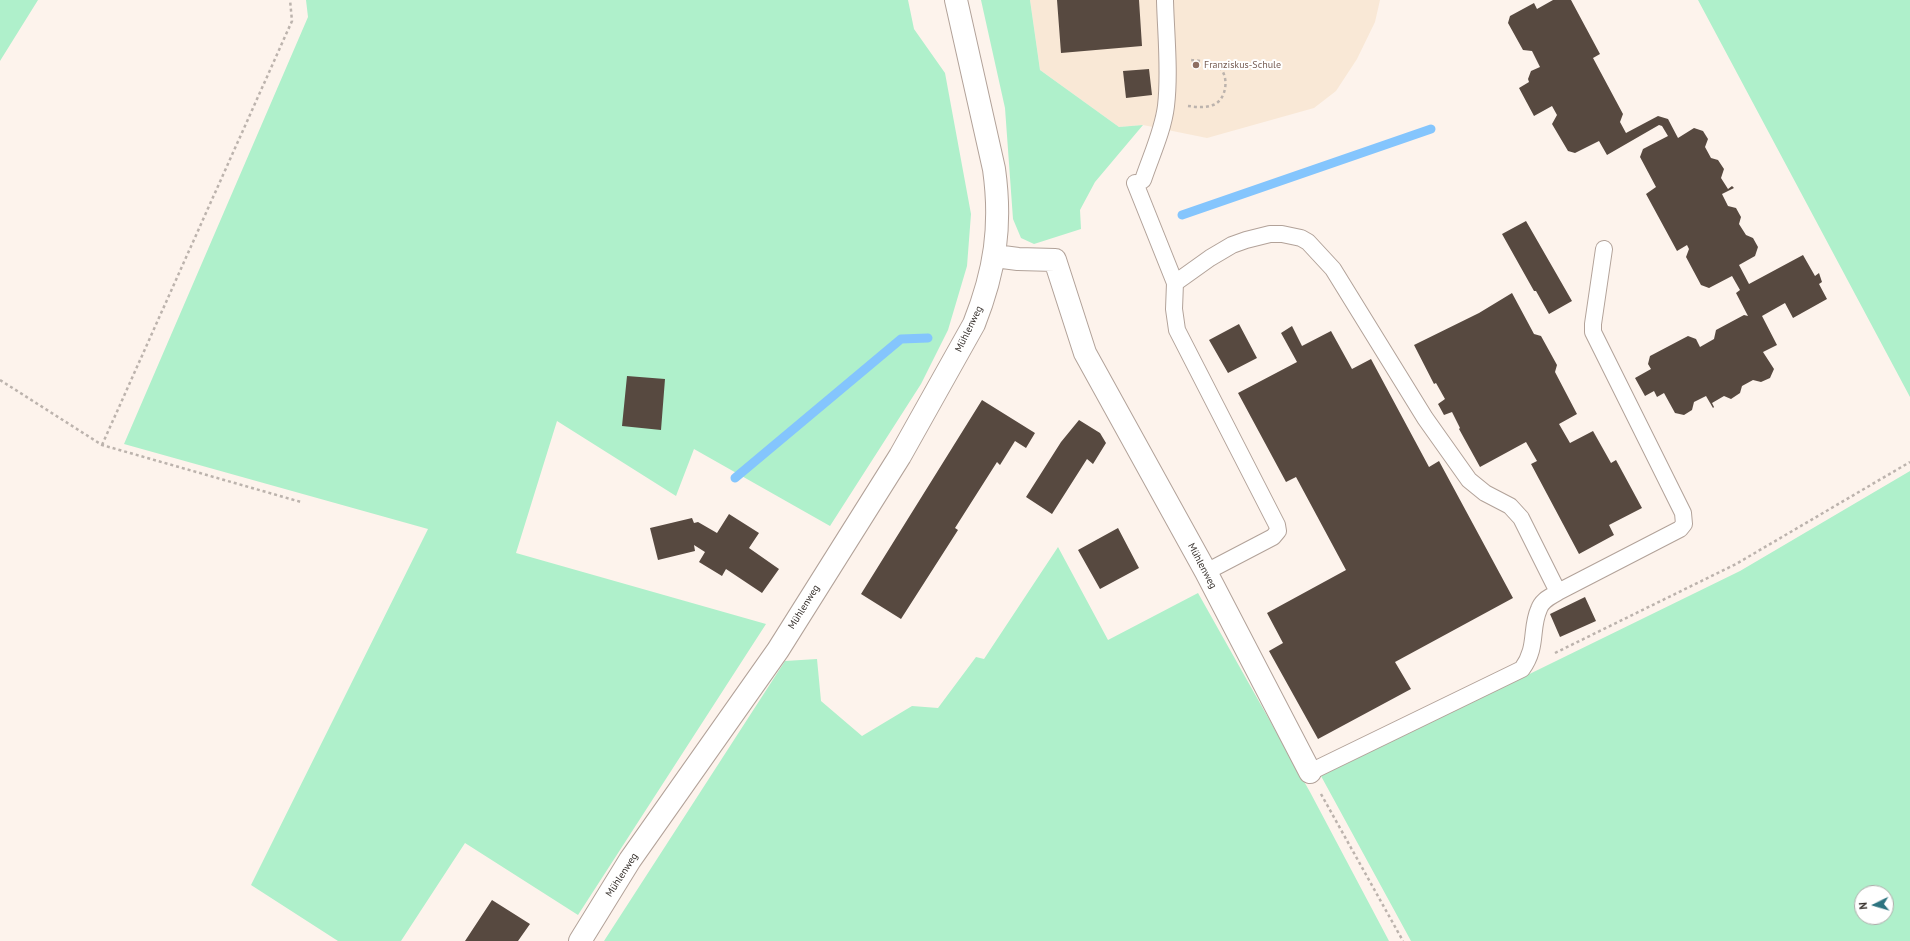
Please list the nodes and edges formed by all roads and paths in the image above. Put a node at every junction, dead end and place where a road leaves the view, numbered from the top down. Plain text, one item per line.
1 (290, 0) edge
2 (956, 0) edge
3 (1164, 1) dead end
4 (1166, 58) junction
5 (1166, 106) junction
6 (1604, 249) dead end
7 (995, 256) junction
8 (1175, 283) junction
9 (0, 380) edge
10 (102, 445) junction
11 (1910, 462) edge
12 (301, 502) dead end
13 (1206, 572) junction
14 (1558, 592) junction
15 (1522, 669) junction
16 (1310, 772) junction
17 (580, 941) edge
18 (1402, 941) edge

1 - 10 path
2 - 7 street, Mühlenweg
3 - 4 lane
4 - 5 lane
4 - 5 path
5 - 8 lane
6 - 14 lane
7 - 13 street, Mühlenweg
7 - 17 street, Mühlenweg
8 - 13 lane
8 - 14 lane
9 - 10 path
10 - 12 path
11 - 15 path
13 - 16 street, Mühlenweg
14 - 15 lane
15 - 16 lane
16 - 18 path

